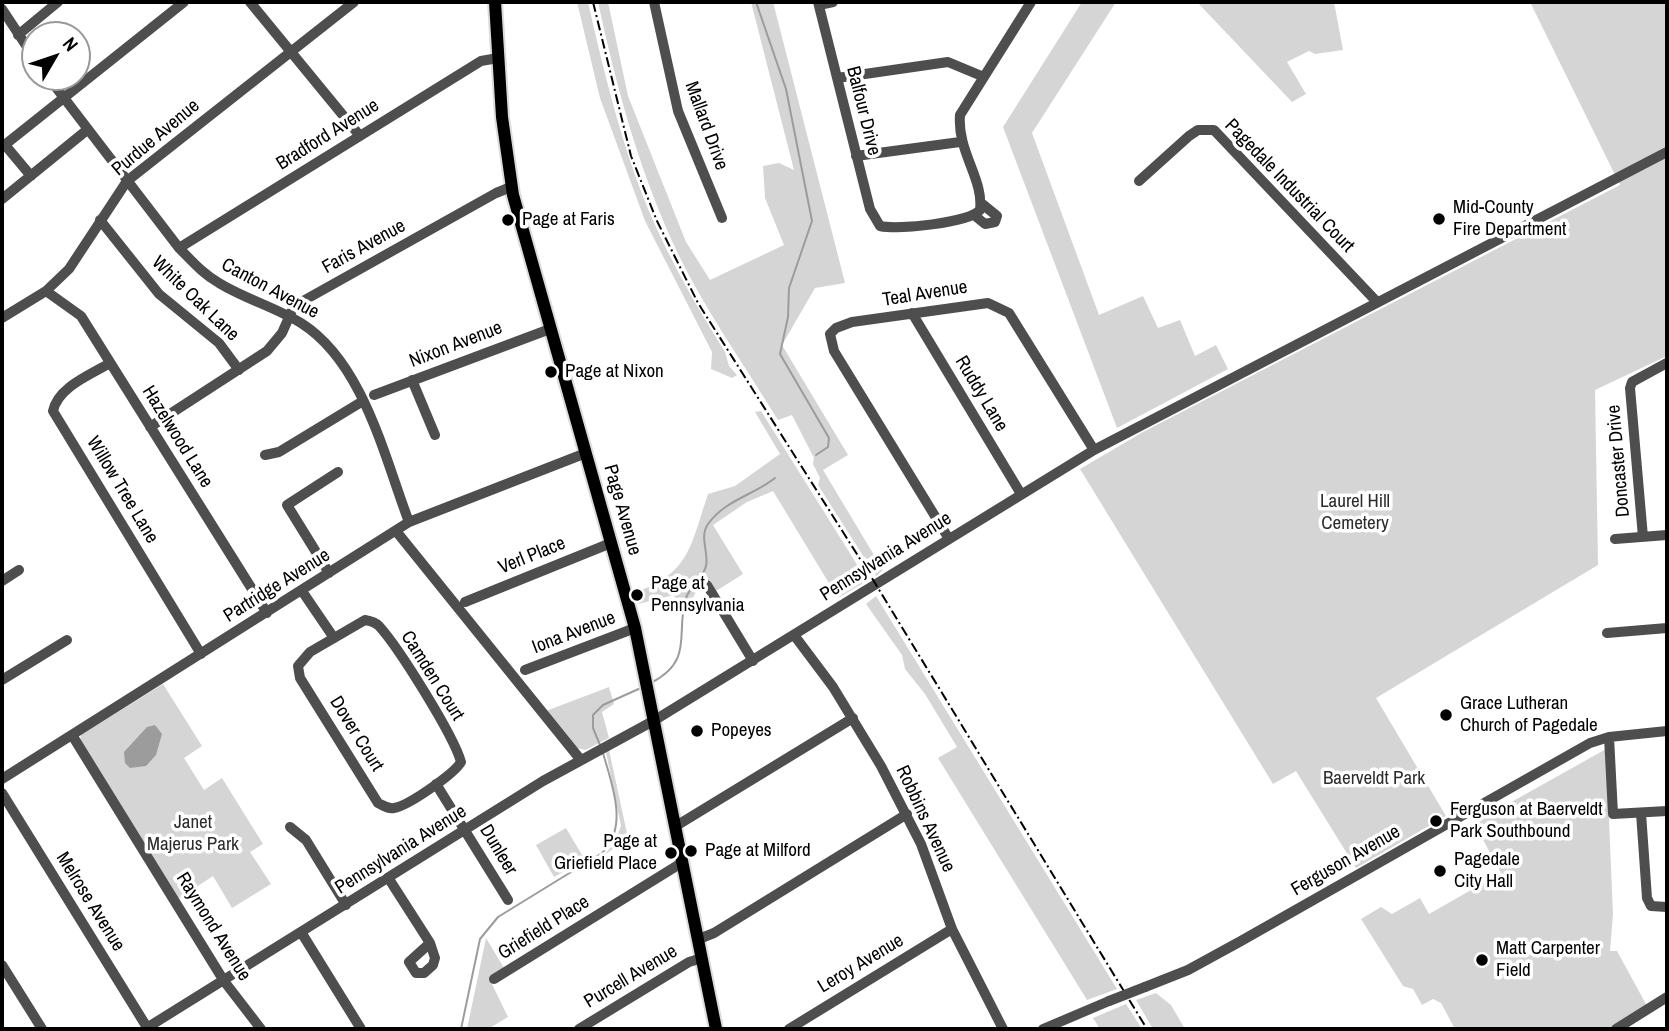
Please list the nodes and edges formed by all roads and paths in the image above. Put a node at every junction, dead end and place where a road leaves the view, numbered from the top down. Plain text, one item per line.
1 (58, 2) edge
2 (184, 2) edge
3 (250, 2) edge
4 (354, 2) edge
5 (495, 2) edge
6 (654, 2) edge
7 (833, 2) edge
8 (1031, 2) edge
9 (819, 3) edge
10 (2, 9) edge
11 (18, 34) junction
12 (21, 38) edge
13 (291, 51) junction
14 (498, 58) junction
15 (984, 77) junction
16 (836, 78) junction
17 (59, 91) edge
18 (64, 98) junction
19 (87, 130) junction
20 (360, 136) junction
21 (960, 142) junction
22 (4, 146) edge
23 (1667, 152) edge
24 (856, 156) junction
25 (31, 176) junction
26 (127, 181) junction
27 (1139, 181) dead end
28 (512, 187) junction
29 (2, 200) edge
30 (722, 218) dead end
31 (100, 220) junction
32 (179, 247) junction
33 (46, 290) junction
34 (1377, 302) junction
35 (912, 313) junction
36 (289, 315) junction
37 (2, 318) edge
38 (550, 328) junction
39 (110, 363) junction
40 (1667, 363) edge
41 (239, 370) junction
42 (412, 380) junction
43 (374, 394) dead end
44 (363, 401) junction
45 (150, 427) junction
46 (435, 435) dead end
47 (1094, 450) junction
48 (586, 453) junction
49 (265, 455) dead end
50 (338, 472) dead end
51 (1021, 494) junction
52 (409, 522) junction
53 (396, 531) junction
54 (1667, 535) edge
55 (1643, 537) junction
56 (949, 538) junction
57 (1615, 539) dead end
58 (611, 543) junction
59 (19, 570) dead end
60 (329, 573) junction
61 (2, 581) edge
62 (707, 585) dead end
63 (302, 591) junction
64 (465, 602) dead end
65 (267, 613) junction
66 (635, 628) junction
67 (1667, 628) edge
68 (1607, 633) dead end
69 (794, 635) junction
70 (334, 638) junction
71 (67, 640) dead end
72 (201, 654) junction
73 (752, 661) junction
74 (525, 670) dead end
75 (2, 680) edge
76 (853, 718) junction
77 (655, 720) junction
78 (1667, 731) edge
79 (72, 735) junction
80 (1609, 737) junction
81 (580, 759) junction
82 (2, 779) edge
83 (436, 783) junction
84 (2, 793) edge
85 (1667, 811) edge
86 (1641, 813) junction
87 (906, 814) junction
88 (290, 827) dead end
89 (677, 827) junction
90 (466, 831) junction
91 (683, 862) junction
92 (389, 879) junction
93 (508, 900) dead end
94 (346, 905) junction
95 (1667, 907) edge
96 (952, 929) junction
97 (302, 932) junction
98 (699, 939) junction
99 (430, 943) dead end
100 (702, 958) junction
101 (2, 965) edge
102 (494, 979) dead end
103 (224, 981) junction
104 (1667, 997) edge
105 (42, 1029) edge
106 (147, 1029) edge
107 (261, 1029) edge
108 (361, 1029) edge
109 (579, 1029) edge
110 (716, 1029) edge
111 (789, 1029) edge
112 (1003, 1029) edge
113 (1043, 1029) edge
114 (1616, 1029) edge

1 - 11 street
2 - 18 street
3 - 13 street
4 - 13 street, Purdue Avenue
5 - 14 main road, Page Avenue
6 - 30 street, Mallard Drive
7 - 9 street
8 - 15 street
9 - 16 street, Balfour Drive
10 - 11 street
11 - 12 street
13 - 20 street
13 - 26 street, Purdue Avenue
14 - 20 street, Bradford Avenue
14 - 28 main road, Page Avenue
15 - 16 street
15 - 21 street
16 - 24 street, Balfour Drive
17 - 18 street, Canton Avenue
18 - 19 street, Canton Avenue
18 - 22 street
19 - 25 street
19 - 26 street, Canton Avenue
20 - 32 street, Bradford Avenue
21 - 24 street
21 - 24 street, Balfour Drive
22 - 25 street
23 - 34 street, Pennsylvania Avenue
25 - 29 street
26 - 31 street, Purdue Avenue
26 - 32 street, Canton Avenue
27 - 34 street, Pagedale Industrial Court
28 - 36 street, Faris Avenue
28 - 38 main road, Page Avenue
31 - 33 street, Purdue Avenue
31 - 41 street, White Oak Lane
32 - 36 street, Canton Avenue
33 - 37 street, Purdue Avenue
33 - 39 street, Hazelwood Lane
34 - 47 street, Pennsylvania Avenue
35 - 47 street, Teal Avenue
35 - 51 street, Ruddy Lane
35 - 56 street, Teal Avenue
36 - 41 street, Faris Avenue
36 - 44 street, Canton Avenue
38 - 42 street, Nixon Avenue
38 - 48 main road, Page Avenue
39 - 45 street, Hazelwood Lane
39 - 72 street, Willow Tree Lane
40 - 55 street, Doncaster Drive
41 - 45 street, Faris Avenue
42 - 43 street, Nixon Avenue
42 - 46 street
44 - 49 street
44 - 52 street, Canton Avenue
45 - 65 street, Hazelwood Lane
47 - 51 street, Pennsylvania Avenue
48 - 52 street, Partridge Avenue
48 - 58 main road, Page Avenue
50 - 60 street
51 - 56 street, Pennsylvania Avenue
52 - 53 street, Partridge Avenue
53 - 60 street, Partridge Avenue
53 - 81 street
54 - 55 street
55 - 57 street
56 - 69 street, Pennsylvania Avenue
58 - 64 street, Verl Place
58 - 66 main road, Page Avenue
59 - 61 street
60 - 63 street, Partridge Avenue
62 - 73 street
63 - 65 street, Partridge Avenue
63 - 70 street
65 - 72 street, Partridge Avenue
66 - 74 street, Iona Avenue
66 - 77 main road, Page Avenue
67 - 68 street
69 - 73 street, Pennsylvania Avenue
69 - 76 street, Robbins Avenue
70 - 83 street, Camden Court
70 - 83 street, Dover Court
71 - 75 street
72 - 79 street, Partridge Avenue
73 - 77 street, Pennsylvania Avenue
76 - 87 street, Robbins Avenue
76 - 89 street
77 - 81 street, Pennsylvania Avenue
77 - 89 main road, Page Avenue
78 - 80 street, Ferguson Avenue
79 - 82 street, Partridge Avenue
79 - 103 street, Raymond Avenue
80 - 86 street
80 - 113 street, Ferguson Avenue, bridge
81 - 90 street, Pennsylvania Avenue
83 - 90 street, Dunleer
84 - 106 street, Melrose Avenue
85 - 86 street
86 - 95 street
87 - 96 street, Robbins Avenue
87 - 98 street
88 - 94 street
89 - 91 main road, Page Avenue
90 - 92 street, Pennsylvania Avenue
90 - 93 street, Dunleer
91 - 98 main road, Page Avenue
91 - 102 street, Griefield Place
92 - 94 street, Pennsylvania Avenue
92 - 99 street
94 - 97 street, Pennsylvania Avenue
96 - 111 street, Leroy Avenue
96 - 112 street, Robbins Avenue
97 - 103 street, Pennsylvania Avenue
97 - 108 street
98 - 100 main road, Page Avenue
100 - 109 street, Purcell Avenue
100 - 110 main road, Page Avenue
101 - 105 street
103 - 106 street, Pennsylvania Avenue
103 - 107 street, Raymond Avenue
104 - 114 street

